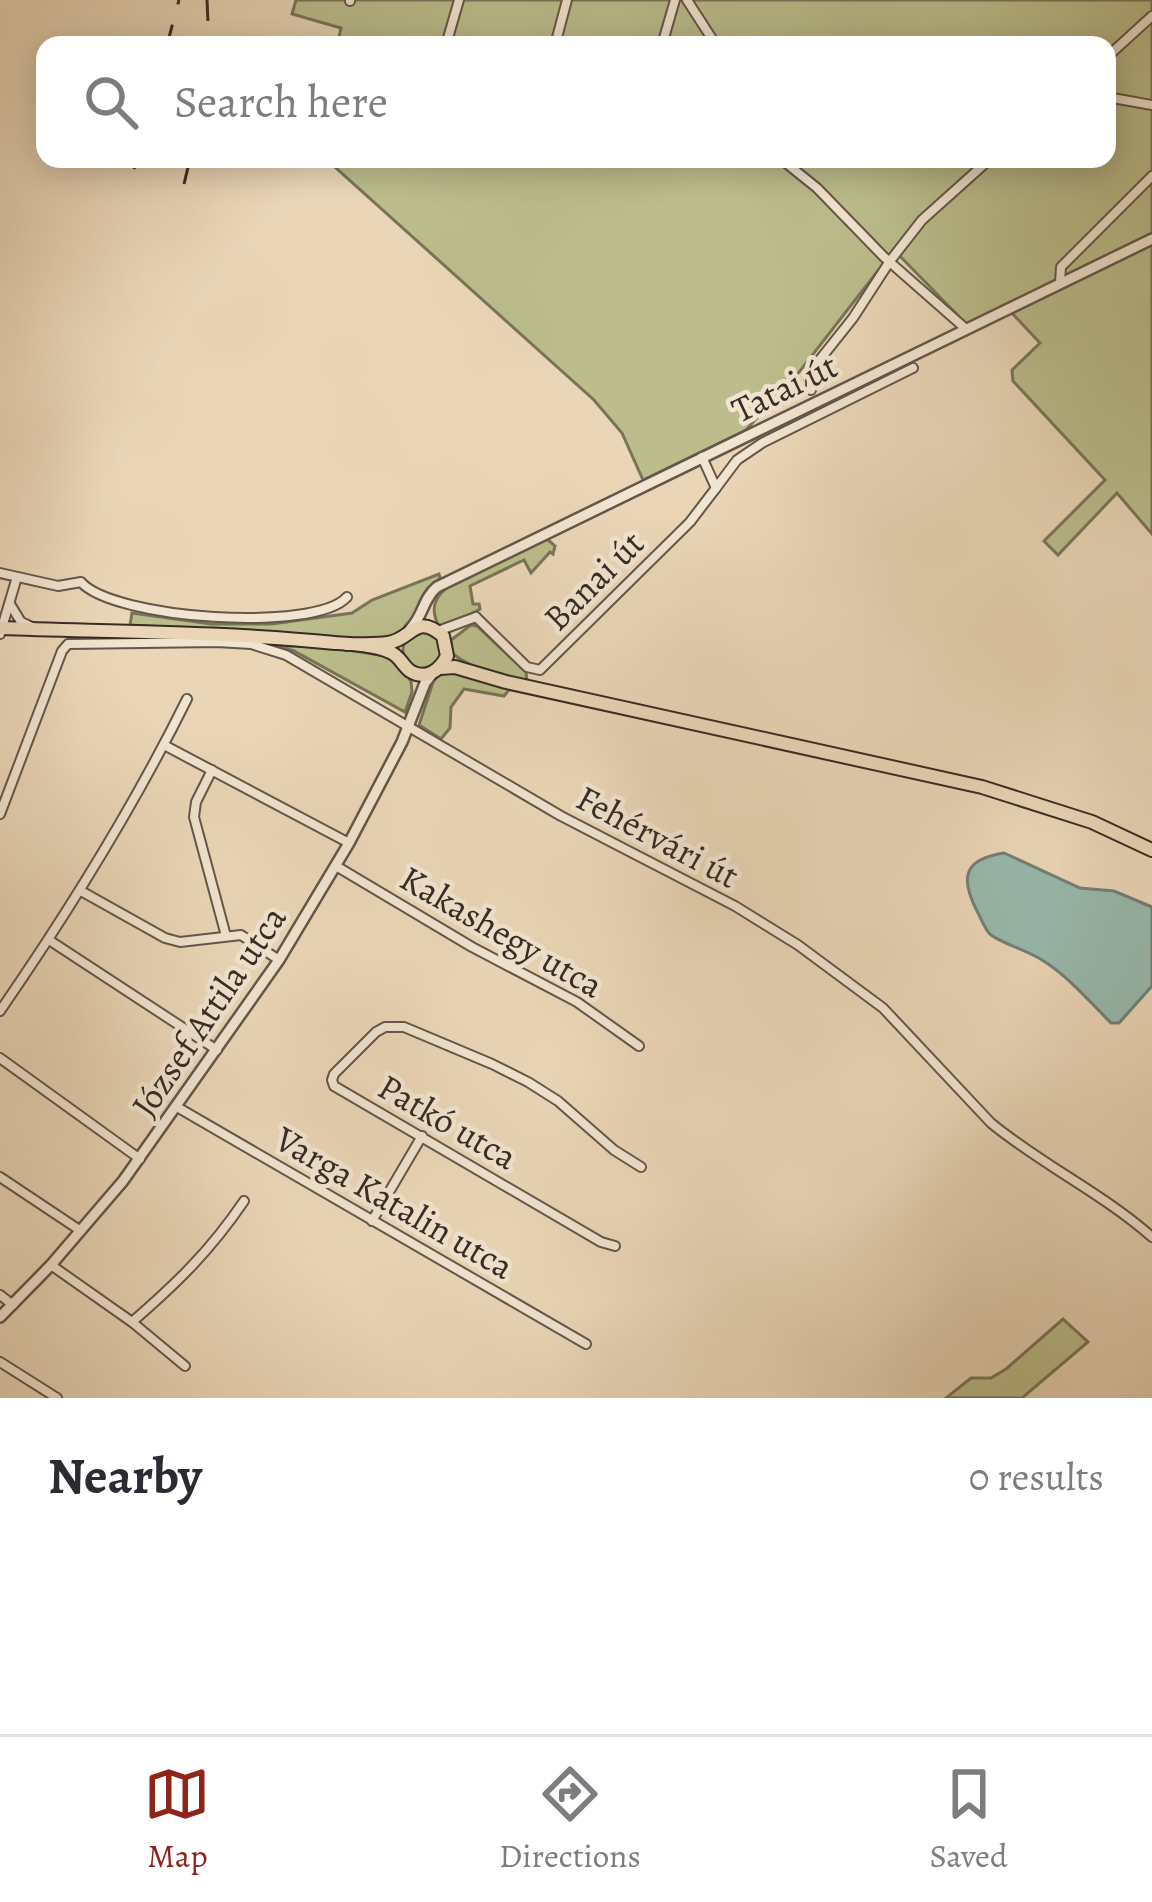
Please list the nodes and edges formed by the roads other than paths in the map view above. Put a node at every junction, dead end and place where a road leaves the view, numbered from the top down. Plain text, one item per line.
1 (458, 0) edge
2 (567, 0) edge
3 (675, 0) edge
4 (687, 0) edge
5 (1152, 16) edge
6 (448, 36) edge
7 (557, 36) edge
8 (665, 36) edge
9 (710, 36) edge
10 (1116, 49) edge
11 (1116, 99) edge
12 (1152, 105) edge
13 (791, 168) edge
14 (980, 168) edge
15 (1152, 176) edge
16 (1152, 238) edge
17 (890, 261) junction
18 (1060, 282) junction
19 (966, 329) junction
20 (913, 368) dead end
21 (812, 390) dead end
22 (754, 431) junction
23 (762, 443) junction
24 (702, 457) junction
25 (716, 488) junction
26 (0, 573) edge
27 (17, 577) junction
28 (441, 585) junction
29 (347, 597) dead end
30 (9, 603) junction
31 (34, 628) junction
32 (1, 630) edge
33 (406, 633) junction
34 (441, 637) junction
35 (346, 644) junction
36 (404, 665) junction
37 (437, 670) junction
38 (474, 672) junction
39 (187, 699) dead end
40 (416, 705) junction
41 (408, 727) junction
42 (164, 745) junction
43 (212, 770) junction
44 (0, 814) edge
45 (349, 843) junction
46 (1152, 850) edge
47 (336, 866) junction
48 (81, 891) junction
49 (226, 936) junction
50 (49, 940) junction
51 (279, 960) junction
52 (0, 1011) edge
53 (639, 1046) dead end
54 (218, 1051) junction
55 (0, 1058) edge
56 (177, 1107) junction
57 (422, 1136) junction
58 (140, 1159) junction
59 (641, 1167) dead end
60 (0, 1177) edge
61 (244, 1201) dead end
62 (372, 1221) junction
63 (81, 1231) junction
64 (1152, 1237) edge
65 (615, 1246) dead end
66 (51, 1265) junction
67 (0, 1295) edge
68 (13, 1305) junction
69 (0, 1317) edge
70 (132, 1322) junction
71 (586, 1344) dead end
72 (0, 1362) edge
73 (185, 1366) dead end
74 (57, 1398) edge

1 - 6 street
2 - 7 street
3 - 8 street
4 - 9 street
5 - 10 street
11 - 12 street
13 - 17 street
14 - 17 street
15 - 18 street
16 - 18 street, Tatai út
17 - 19 street
17 - 21 street
18 - 19 street, Tatai út
19 - 22 street, Tatai út
20 - 23 street, Tatai út
22 - 23 street
22 - 24 street, Tatai út
23 - 25 street, Tatai út
24 - 25 street
24 - 28 street, Tatai út
25 - 34 street, Banai út
26 - 27 street
27 - 29 street
27 - 30 street
28 - 33 street, Tatai út
28 - 34 street
30 - 31 street
30 - 32 street
31 - 32 main road
31 - 35 main road
33 - 34 main road
33 - 35 main road
33 - 36 main road
34 - 37 main road
34 - 38 main road
35 - 36 main road
36 - 37 main road
36 - 40 street
37 - 38 main road
37 - 40 street, József Attila utca
38 - 46 main road
39 - 42 street
40 - 41 street, József Attila utca
41 - 44 street, Fehérvári út
41 - 45 street, József Attila utca
41 - 64 street, Fehérvári út
42 - 43 street
42 - 48 street
43 - 45 street
43 - 49 street
45 - 47 street, József Attila utca
47 - 51 street, József Attila utca
47 - 53 street, Kakashegy utca
48 - 49 street
48 - 50 street
49 - 51 street
50 - 52 street
50 - 54 street
51 - 54 street, József Attila utca
54 - 56 street, József Attila utca
55 - 58 street
56 - 58 street, József Attila utca
56 - 62 street, Varga Katalin utca
57 - 59 street, Patkó utca
57 - 62 street
57 - 65 street, Patkó utca
58 - 63 street, József Attila utca
60 - 63 street
61 - 70 street
62 - 71 street, Varga Katalin utca
63 - 66 street, József Attila utca
66 - 68 street, József Attila utca
66 - 70 street
67 - 68 street
68 - 69 street, József Attila utca
70 - 73 street
72 - 74 street

